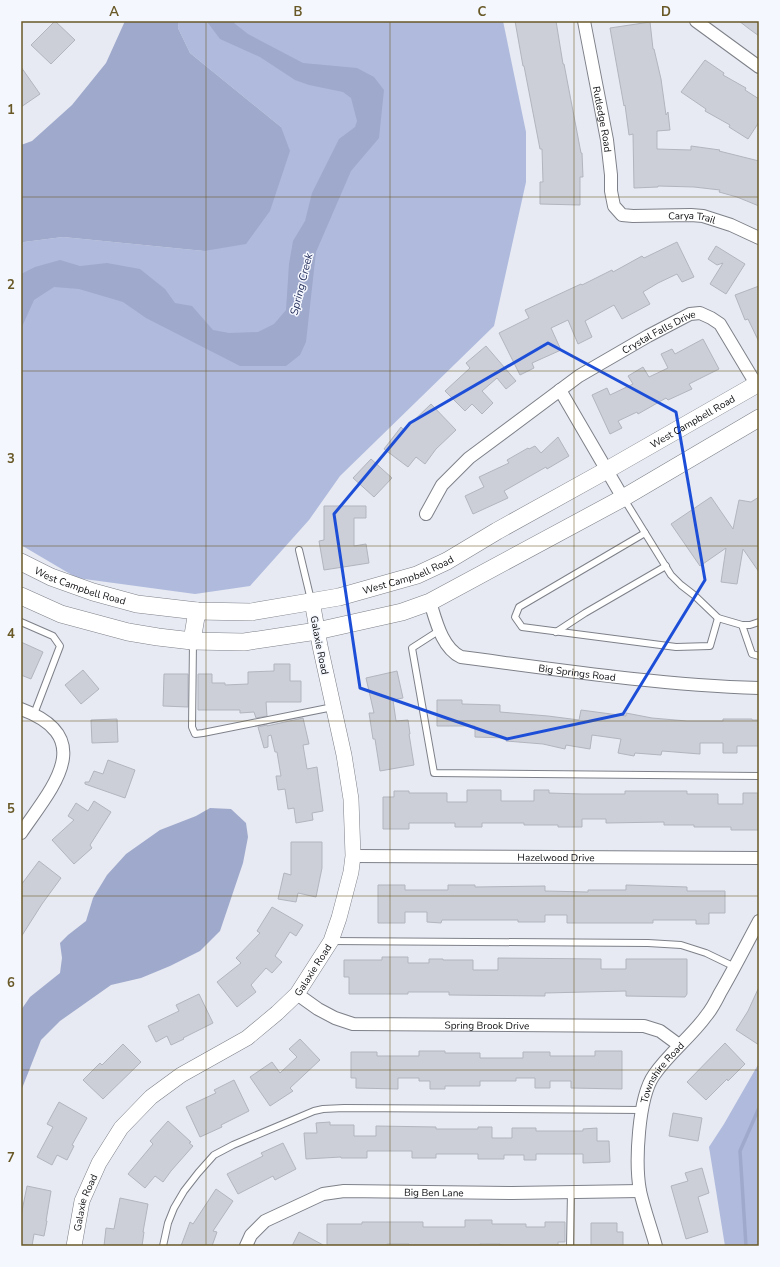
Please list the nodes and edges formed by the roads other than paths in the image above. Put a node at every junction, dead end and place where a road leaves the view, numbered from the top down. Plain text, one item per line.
1 (584, 21) edge
2 (696, 21) edge
3 (759, 67) edge
4 (622, 215) joint
5 (759, 238) edge
6 (757, 384) edge
7 (560, 390) junction
8 (759, 418) edge
9 (608, 470) junction
10 (623, 498) junction
11 (426, 514) dead end
12 (645, 534) junction
13 (299, 550) dead end
14 (21, 562) edge
15 (666, 566) junction
16 (21, 596) edge
17 (312, 601) junction
18 (430, 602) junction
19 (197, 611) junction
20 (718, 618) junction
21 (21, 622) edge
22 (759, 622) edge
23 (742, 625) junction
24 (440, 630) junction
25 (317, 631) junction
26 (556, 632) junction
27 (192, 641) junction
28 (759, 656) edge
29 (759, 688) edge
30 (333, 707) junction
31 (21, 709) edge
32 (34, 714) junction
33 (759, 776) edge
34 (21, 833) edge
35 (353, 856) junction
36 (759, 858) edge
37 (759, 921) edge
38 (331, 940) junction
39 (735, 967) junction
40 (297, 994) junction
41 (679, 1045) junction
42 (642, 1110) junction
43 (640, 1190) junction
44 (571, 1192) junction
45 (74, 1246) edge
46 (163, 1246) edge
47 (246, 1246) edge
48 (570, 1246) edge
49 (656, 1246) edge

1 - 4 street, Rutledge Road
2 - 3 street
4 - 5 street, Carya Trail
6 - 7 street, Crystal Falls Drive
6 - 9 main road, West Campbell Road
7 - 9 street
7 - 11 street, Crystal Falls Drive
8 - 10 main road
9 - 10 street
9 - 17 main road, West Campbell Road
10 - 12 lane
10 - 18 main road
12 - 15 lane
12 - 26 lane
13 - 17 lane
14 - 19 main road, West Campbell Road
15 - 20 lane
15 - 26 lane
16 - 27 main road
17 - 19 main road, West Campbell Road
17 - 25 street, Galaxie Road
18 - 24 street, Big Springs Road
18 - 25 main road
19 - 27 main road
20 - 23 lane
20 - 26 lane
21 - 32 lane
22 - 23 lane
23 - 28 lane
24 - 29 street, Big Springs Road
24 - 33 lane
25 - 27 main road
25 - 30 street, Galaxie Road
27 - 30 lane
30 - 35 street, Galaxie Road
31 - 32 street
32 - 34 street
35 - 36 street, Hazelwood Drive
35 - 38 street, Galaxie Road
37 - 39 street, Townshire Road
38 - 39 lane
38 - 40 street, Galaxie Road
39 - 41 street, Townshire Road
40 - 41 street, Spring Brook Drive
40 - 45 street, Galaxie Road
41 - 42 street, Townshire Road
42 - 43 street, Townshire Road
42 - 46 lane
43 - 44 street, Big Ben Lane
43 - 49 street, Townshire Road
44 - 47 street, Big Ben Lane
44 - 48 lane

